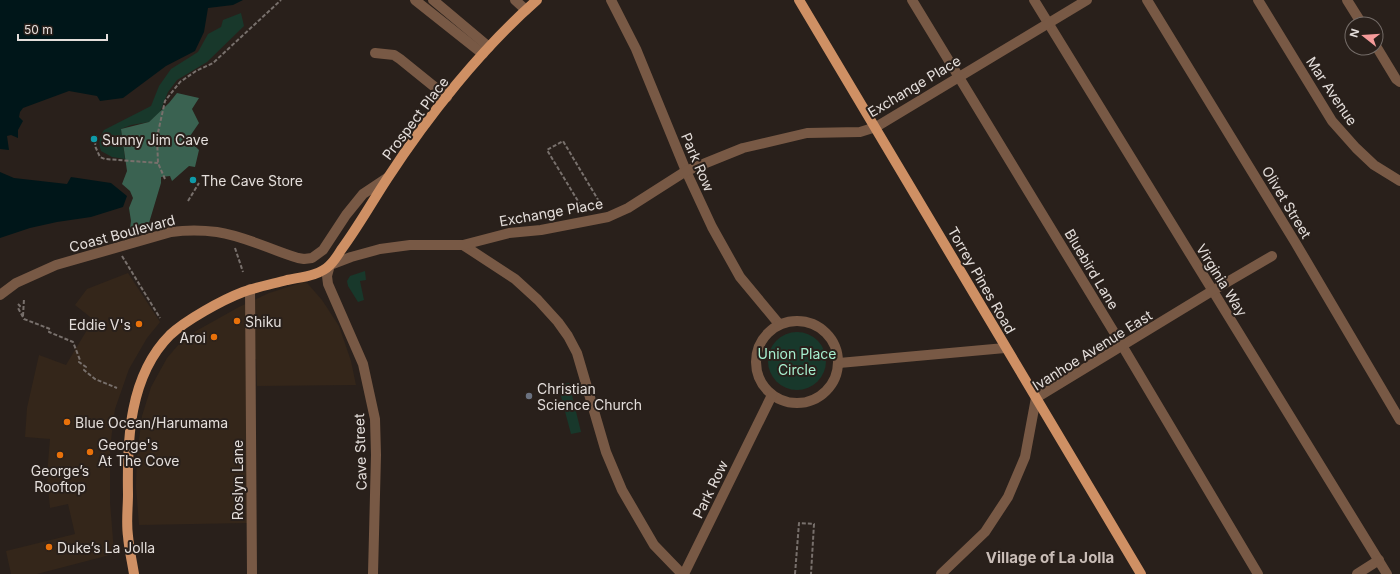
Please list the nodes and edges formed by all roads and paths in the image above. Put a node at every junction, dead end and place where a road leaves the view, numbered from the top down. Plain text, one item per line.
1 (281, 0) edge
2 (415, 0) edge
3 (433, 0) edge
4 (515, 0) edge
5 (537, 0) edge
6 (611, 0) edge
7 (800, 0) edge
8 (912, 0) edge
9 (1034, 0) edge
10 (1087, 0) edge
11 (1147, 0) edge
12 (1258, 0) edge
13 (1347, 0) edge
14 (526, 10) junction
15 (1357, 16) edge
16 (1048, 24) junction
17 (486, 50) junction
18 (375, 53) dead end
19 (1382, 56) edge
20 (958, 77) junction
21 (1400, 82) edge
22 (447, 97) junction
23 (876, 127) junction
24 (96, 135) dead end
25 (158, 163) junction
26 (686, 171) junction
27 (388, 178) junction
28 (165, 179) dead end
29 (1400, 181) edge
30 (199, 183) dead end
31 (188, 202) dead end
32 (608, 217) junction
33 (590, 221) junction
34 (463, 245) junction
35 (235, 248) dead end
36 (120, 254) dead end
37 (1272, 256) dead end
38 (330, 265) junction
39 (243, 272) dead end
40 (250, 290) junction
41 (1212, 291) junction
42 (0, 295) edge
43 (24, 299) dead end
44 (18, 304) dead end
45 (23, 317) junction
46 (160, 318) dead end
47 (779, 324) junction
48 (1123, 347) junction
49 (1005, 348) junction
50 (839, 363) junction
51 (117, 388) dead end
52 (772, 395) junction
53 (1036, 398) junction
54 (1400, 420) edge
55 (1379, 560) junction
56 (134, 574) edge
57 (252, 574) edge
58 (373, 574) edge
59 (683, 574) edge
60 (795, 574) edge
61 (811, 574) edge
62 (941, 574) edge
63 (1141, 574) edge
64 (1258, 574) edge
65 (1356, 574) edge
66 (1387, 574) edge

1 - 25 path
2 - 17 street
3 - 17 street
4 - 14 street
5 - 14 main road, Prospect Place
6 - 26 street, Park Row
7 - 23 main road, Torrey Pines Road
8 - 20 street, Bluebird Lane
9 - 16 street, Virginia Way
10 - 16 street, Exchange Place
11 - 54 street, Olivet Street
12 - 29 street, Mar Avenue
13 - 15 street
14 - 17 main road, Prospect Place
16 - 20 street, Exchange Place
16 - 41 street, Virginia Way
17 - 22 main road, Prospect Place
18 - 22 street
19 - 21 street
20 - 23 street, Exchange Place
20 - 48 street, Bluebird Lane
22 - 27 main road, Prospect Place
23 - 26 street, Exchange Place
23 - 49 main road, Torrey Pines Road
24 - 25 path
25 - 28 path
26 - 32 street, Exchange Place
26 - 47 street, Park Row
27 - 38 main road, Prospect Place
27 - 42 street, Coast Boulevard
30 - 31 path
32 - 33 street, Exchange Place
32 - 33 path
33 - 34 street, Exchange Place
34 - 38 street, Exchange Place
34 - 59 street
35 - 39 path
36 - 46 path
37 - 41 street, Ivanhoe Avenue East
38 - 40 main road
38 - 58 street, Cave Street
40 - 56 main road
40 - 57 street, Roslyn Lane
41 - 48 street, Ivanhoe Avenue East
41 - 55 street, Virginia Way
43 - 45 path
44 - 45 path
45 - 51 path
47 - 50 street
47 - 52 street
48 - 53 street, Ivanhoe Avenue East
48 - 64 street, Bluebird Lane
49 - 50 street
49 - 53 main road, Torrey Pines Road
50 - 52 street
52 - 59 street, Park Row
53 - 62 street, Ivanhoe Avenue East
53 - 63 main road, Torrey Pines Road
55 - 65 street
55 - 66 street, Virginia Way
60 - 61 path

